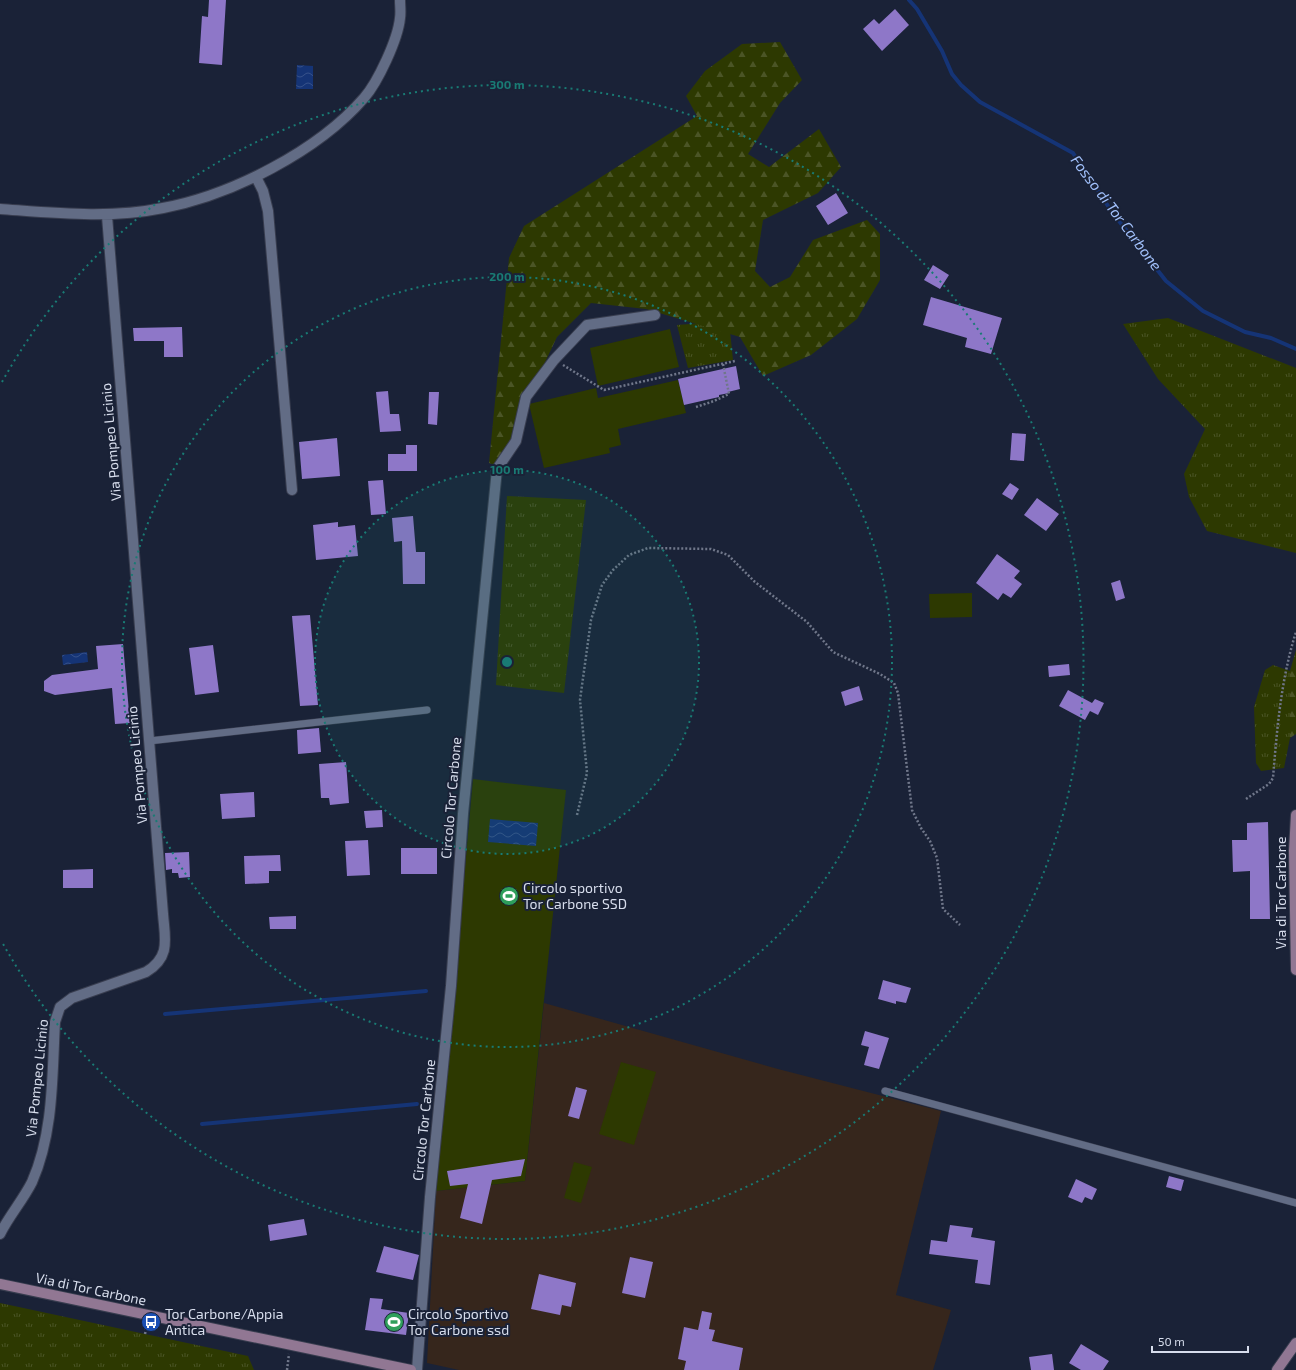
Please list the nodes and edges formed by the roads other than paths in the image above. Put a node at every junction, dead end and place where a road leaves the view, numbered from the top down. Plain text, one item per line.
1 (400, 0) edge
2 (256, 177) junction
3 (0, 209) edge
4 (107, 216) junction
5 (655, 315) dead end
6 (292, 490) dead end
7 (427, 710) dead end
8 (149, 741) junction
9 (1296, 815) edge
10 (1296, 970) edge
11 (885, 1091) dead end
12 (1296, 1203) edge
13 (0, 1234) edge
14 (0, 1284) edge
15 (1296, 1343) edge
16 (411, 1370) edge
17 (417, 1370) edge
18 (1277, 1370) edge

1 - 2 street
2 - 4 street
2 - 6 street
3 - 4 street
4 - 8 street, Via Pompeo Licinio
5 - 17 street, Circolo Tor Carbone
7 - 8 lane
8 - 13 street, Via Pompeo Licinio
9 - 10 main road, Via di Tor Carbone
11 - 12 lane
14 - 16 main road, Via di Tor Carbone
15 - 18 main road

